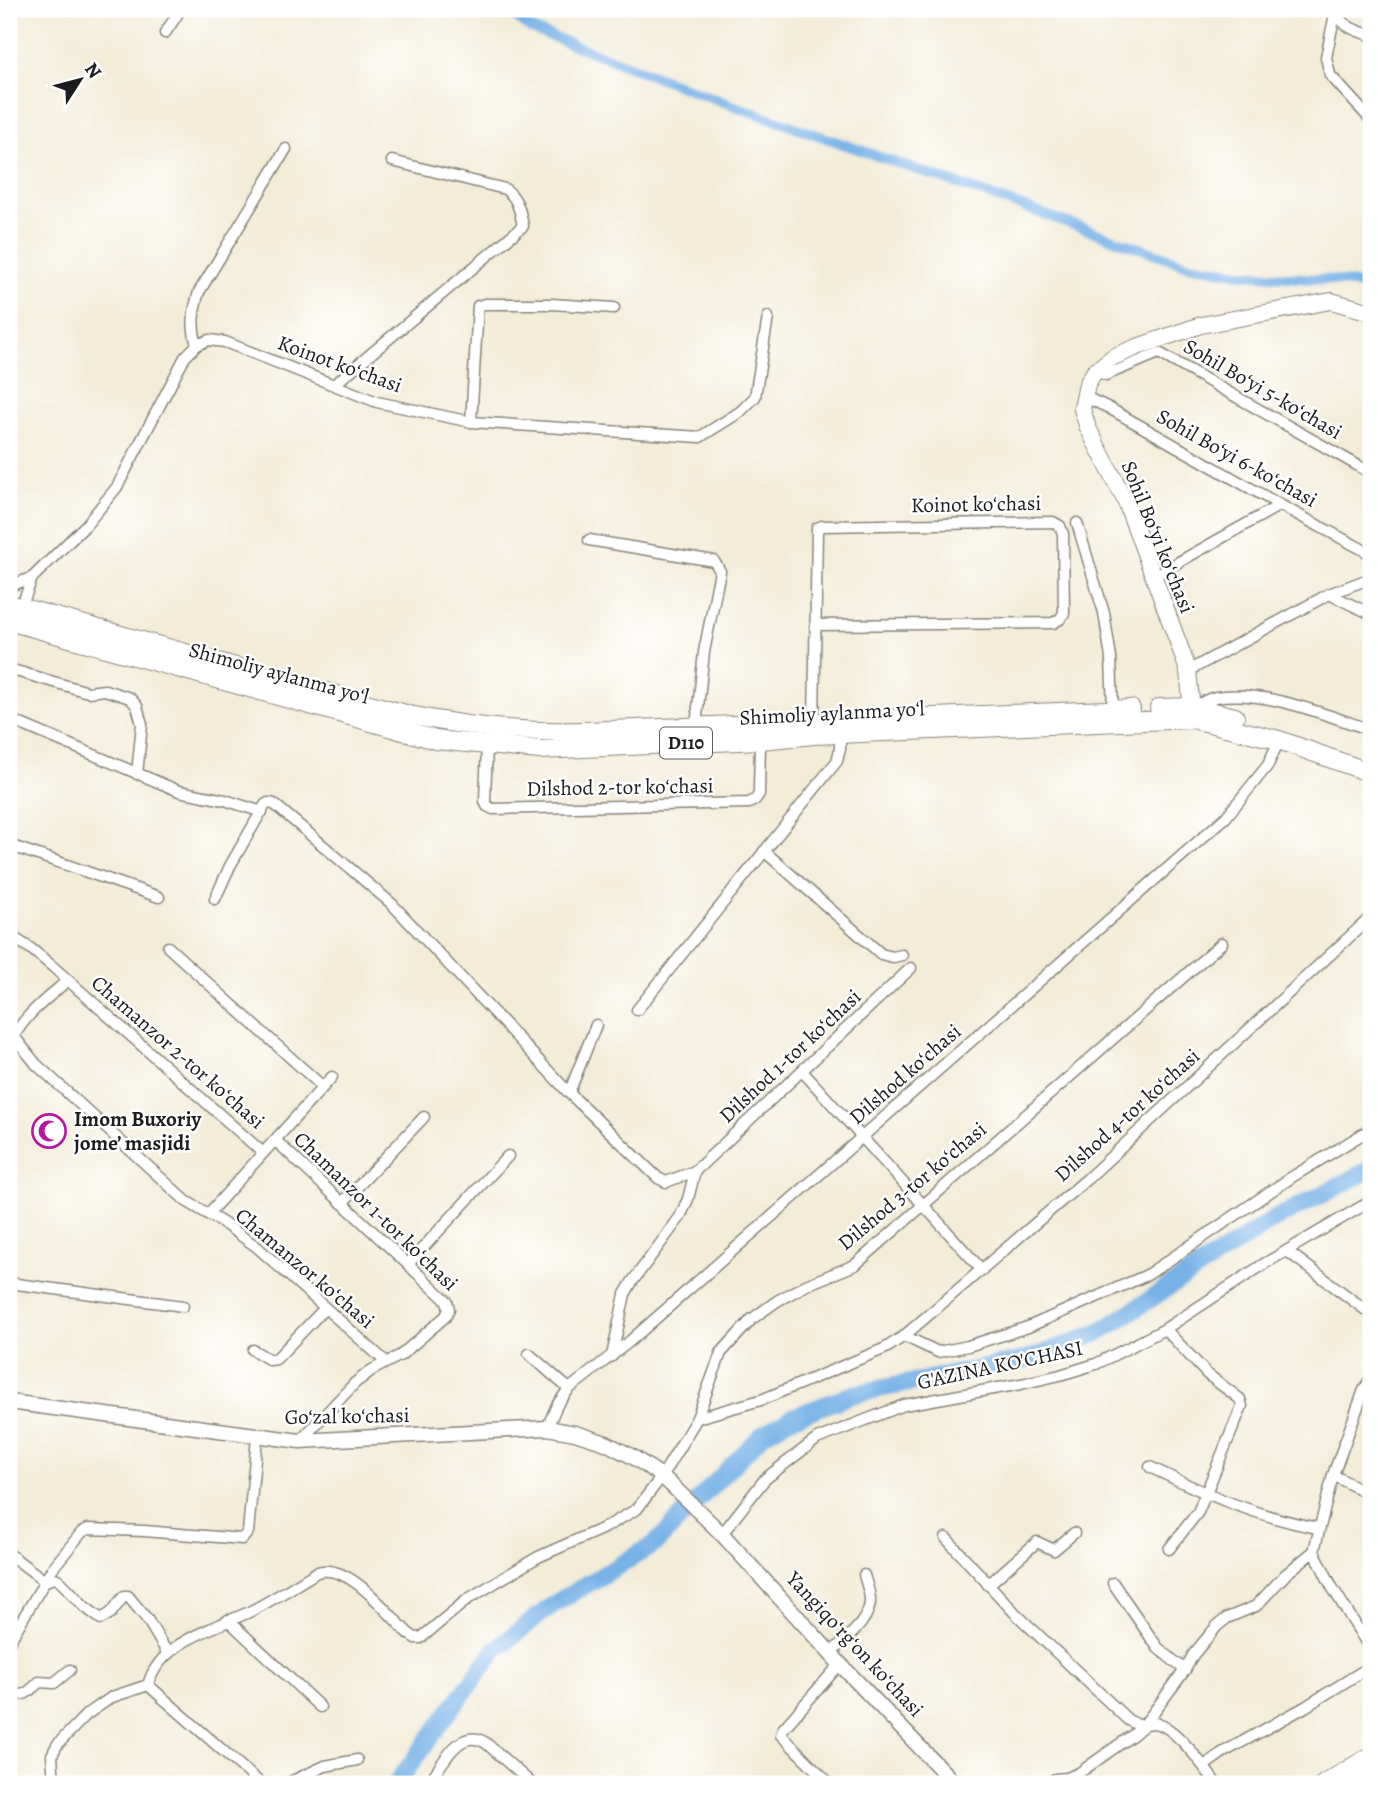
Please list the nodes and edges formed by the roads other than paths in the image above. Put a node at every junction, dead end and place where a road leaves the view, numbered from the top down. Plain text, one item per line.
1 (181, 9) edge
2 (1338, 11) edge
3 (165, 33) dead end
4 (1371, 35) edge
5 (1371, 120) edge
6 (286, 149) dead end
7 (392, 161) dead end
8 (614, 308) dead end
9 (1371, 312) edge
10 (768, 317) dead end
11 (197, 345) junction
12 (1095, 371) junction
13 (335, 384) junction
14 (1083, 397) junction
15 (471, 422) junction
16 (1371, 473) edge
17 (1280, 505) junction
18 (1077, 523) dead end
19 (589, 540) dead end
20 (1371, 554) edge
21 (1154, 576) junction
22 (33, 578) junction
23 (1371, 578) edge
24 (9, 586) edge
25 (1329, 594) junction
26 (14, 614) edge
27 (1371, 614) edge
28 (816, 625) junction
29 (9, 669) edge
30 (1188, 671) junction
31 (330, 702) junction
32 (1113, 710) junction
33 (1193, 713) junction
34 (9, 719) edge
35 (696, 726) junction
36 (814, 728) junction
37 (1371, 730) edge
38 (840, 734) junction
39 (760, 740) junction
40 (1279, 740) junction
41 (487, 744) junction
42 (1371, 761) edge
43 (1371, 773) edge
44 (137, 774) junction
45 (261, 811) junction
46 (9, 845) edge
47 (764, 851) junction
48 (159, 897) dead end
49 (215, 899) dead end
50 (1371, 917) edge
51 (9, 935) edge
52 (1222, 943) dead end
53 (168, 947) dead end
54 (902, 955) dead end
55 (911, 968) dead end
56 (67, 981) junction
57 (637, 1010) dead end
58 (596, 1025) dead end
59 (11, 1032) edge
60 (9, 1048) edge
61 (803, 1072) junction
62 (332, 1077) dead end
63 (323, 1087) junction
64 (569, 1093) junction
65 (424, 1117) dead end
66 (1371, 1129) edge
67 (863, 1137) junction
68 (276, 1141) junction
69 (262, 1152) junction
70 (508, 1156) dead end
71 (695, 1171) junction
72 (1371, 1201) edge
73 (342, 1203) junction
74 (924, 1204) junction
75 (208, 1214) junction
76 (1287, 1251) junction
77 (408, 1264) junction
78 (982, 1269) junction
79 (9, 1283) edge
80 (183, 1306) dead end
81 (325, 1308) junction
82 (1371, 1314) edge
83 (1165, 1329) junction
84 (904, 1336) junction
85 (253, 1350) dead end
86 (529, 1354) dead end
87 (612, 1356) junction
88 (386, 1362) junction
89 (1371, 1378) edge
90 (569, 1390) junction
91 (9, 1402) edge
92 (697, 1418) junction
93 (547, 1428) junction
94 (257, 1437) junction
95 (300, 1441) junction
96 (1150, 1467) dead end
97 (1333, 1475) junction
98 (662, 1476) junction
99 (673, 1486) joint
100 (1206, 1494) junction
101 (1371, 1495) edge
102 (1318, 1528) junction
103 (1074, 1533) dead end
104 (722, 1534) junction
105 (946, 1538) dead end
106 (1169, 1549) dead end
107 (1314, 1551) junction
108 (9, 1554) edge
109 (864, 1575) dead end
110 (45, 1581) junction
111 (1113, 1583) dead end
112 (988, 1585) junction
113 (228, 1620) junction
114 (1371, 1624) edge
115 (1360, 1632) junction
116 (9, 1642) edge
117 (1371, 1650) edge
118 (168, 1654) junction
119 (836, 1659) junction
120 (1371, 1666) edge
121 (70, 1670) dead end
122 (1185, 1670) junction
123 (148, 1685) junction
124 (9, 1693) edge
125 (320, 1707) dead end
126 (1144, 1725) junction
127 (1371, 1756) edge
128 (357, 1760) dead end
129 (1205, 1766) junction
130 (1371, 1772) edge
131 (54, 1784) edge
132 (261, 1784) edge
133 (286, 1784) edge
134 (428, 1784) edge
135 (532, 1784) edge
136 (830, 1784) edge
137 (956, 1784) edge
138 (1049, 1784) edge
139 (1216, 1784) edge
140 (1324, 1784) edge
141 (1350, 1784) edge

1 - 3 street
2 - 4 street
2 - 5 street
6 - 11 street
7 - 13 street
8 - 15 street
9 - 12 main road
10 - 15 street, Koinot koʻchasi
11 - 13 street, Koinot koʻchasi
11 - 22 street
12 - 14 main road
12 - 16 street, Sohil Boʻyi 5-koʻchasi
13 - 15 street, Koinot koʻchasi
14 - 17 street, Sohil Boʻyi 6-koʻchasi
14 - 21 main road, Sohil Boʻyi koʻchasi
17 - 20 street, Sohil Boʻyi 6-koʻchasi
17 - 21 street
18 - 32 street
19 - 35 street
21 - 30 main road, Sohil Boʻyi koʻchasi
22 - 24 street
22 - 26 street
23 - 25 street
25 - 27 street
25 - 30 street
26 - 31 main road, Shimoliy aylanma yoʻl / D110
28 - 28 street, Koinot koʻchasi
28 - 36 street, Koinot koʻchasi
29 - 44 street
30 - 33 main road, Sohil Boʻyi koʻchasi
31 - 35 main road, Shimoliy aylanma yoʻl / D110
31 - 41 main road, Shimoliy aylanma yoʻl / D110
32 - 33 main road, Shimoliy aylanma yoʻl / D110
32 - 36 main road, Shimoliy aylanma yoʻl / D110
33 - 37 street
33 - 38 main road, Shimoliy aylanma yoʻl / D110
33 - 40 main road, Shimoliy aylanma yoʻl / D110
33 - 42 main road, Shimoliy aylanma yoʻl / D110
34 - 44 street
35 - 36 main road, Shimoliy aylanma yoʻl / D110
36 - 38 main road, Shimoliy aylanma yoʻl / D110
36 - 39 main road, Shimoliy aylanma yoʻl / D110
38 - 47 street
39 - 41 main road, Shimoliy aylanma yoʻl / D110
39 - 41 street, Dilshod 2-tor koʻchasi
40 - 43 main road, Shimoliy aylanma yoʻl / D110
40 - 67 street, Dilshod koʻchasi
44 - 45 street
45 - 49 street
45 - 64 street
46 - 48 street
47 - 54 street
47 - 57 street
50 - 78 street, Dilshod 4-tor koʻchasi
51 - 56 street, Chamanzor 2-tor koʻchasi
52 - 74 street, Dilshod 3-tor koʻchasi
53 - 63 street
55 - 61 street, Dilshod 1-tor koʻchasi
56 - 59 street
56 - 69 street, Chamanzor 2-tor koʻchasi
58 - 64 street
59 - 60 street
59 - 75 street, Chamanzor koʻchasi
61 - 67 street
61 - 71 street, Dilshod 1-tor koʻchasi
62 - 63 street
63 - 68 street
64 - 71 street
65 - 73 street
66 - 84 street
67 - 74 street
67 - 87 street, Dilshod koʻchasi
68 - 69 street
68 - 73 street, Chamanzor 1-tor koʻchasi
69 - 75 street
70 - 77 street
71 - 87 street
72 - 76 street, G'AZINA KO'CHASI
73 - 77 street, Chamanzor 1-tor koʻchasi
74 - 78 street
74 - 92 street, Dilshod 3-tor koʻchasi
75 - 81 street, Chamanzor koʻchasi
76 - 82 street
76 - 83 street, G'AZINA KO'CHASI
77 - 88 street, Chamanzor 1-tor koʻchasi
78 - 84 street, Dilshod 4-tor koʻchasi
79 - 80 street
81 - 85 street
81 - 88 street, Chamanzor koʻchasi
83 - 100 street
83 - 104 street, G'AZINA KO'CHASI
84 - 92 street, Dilshod 4-tor koʻchasi
86 - 90 street
87 - 90 street, Dilshod koʻchasi
88 - 95 street
89 - 97 street
90 - 93 street, Dilshod koʻchasi
91 - 94 street, Goʻzal koʻchasi
92 - 98 street, Dilshod 3-tor koʻchasi
93 - 95 street, Goʻzal koʻchasi
93 - 98 street, Goʻzal koʻchasi
94 - 95 street, Goʻzal koʻchasi
94 - 110 street
96 - 100 street
97 - 101 street
97 - 102 street
98 - 99 street, Goʻzal koʻchasi
98 - 113 street, Dilshod 3-tor koʻchasi
99 - 104 street, Yangiqoʻrgʻon koʻchasi
100 - 102 street
100 - 106 street
102 - 107 street
103 - 112 street
104 - 119 street, Yangiqoʻrgʻon koʻchasi
105 - 112 street
107 - 115 street
107 - 122 street
108 - 110 street
109 - 119 street
110 - 116 street
110 - 118 street
111 - 122 street
112 - 126 street
113 - 118 street
113 - 125 street
114 - 115 street
115 - 117 street
118 - 123 street
119 - 136 street
119 - 137 street, Yangiqoʻrgʻon koʻchasi
120 - 129 street
121 - 124 street
122 - 126 street
123 - 131 street
123 - 132 street
126 - 129 street
126 - 138 street
127 - 140 main road
128 - 133 street
129 - 139 street
130 - 141 main road
134 - 135 street

